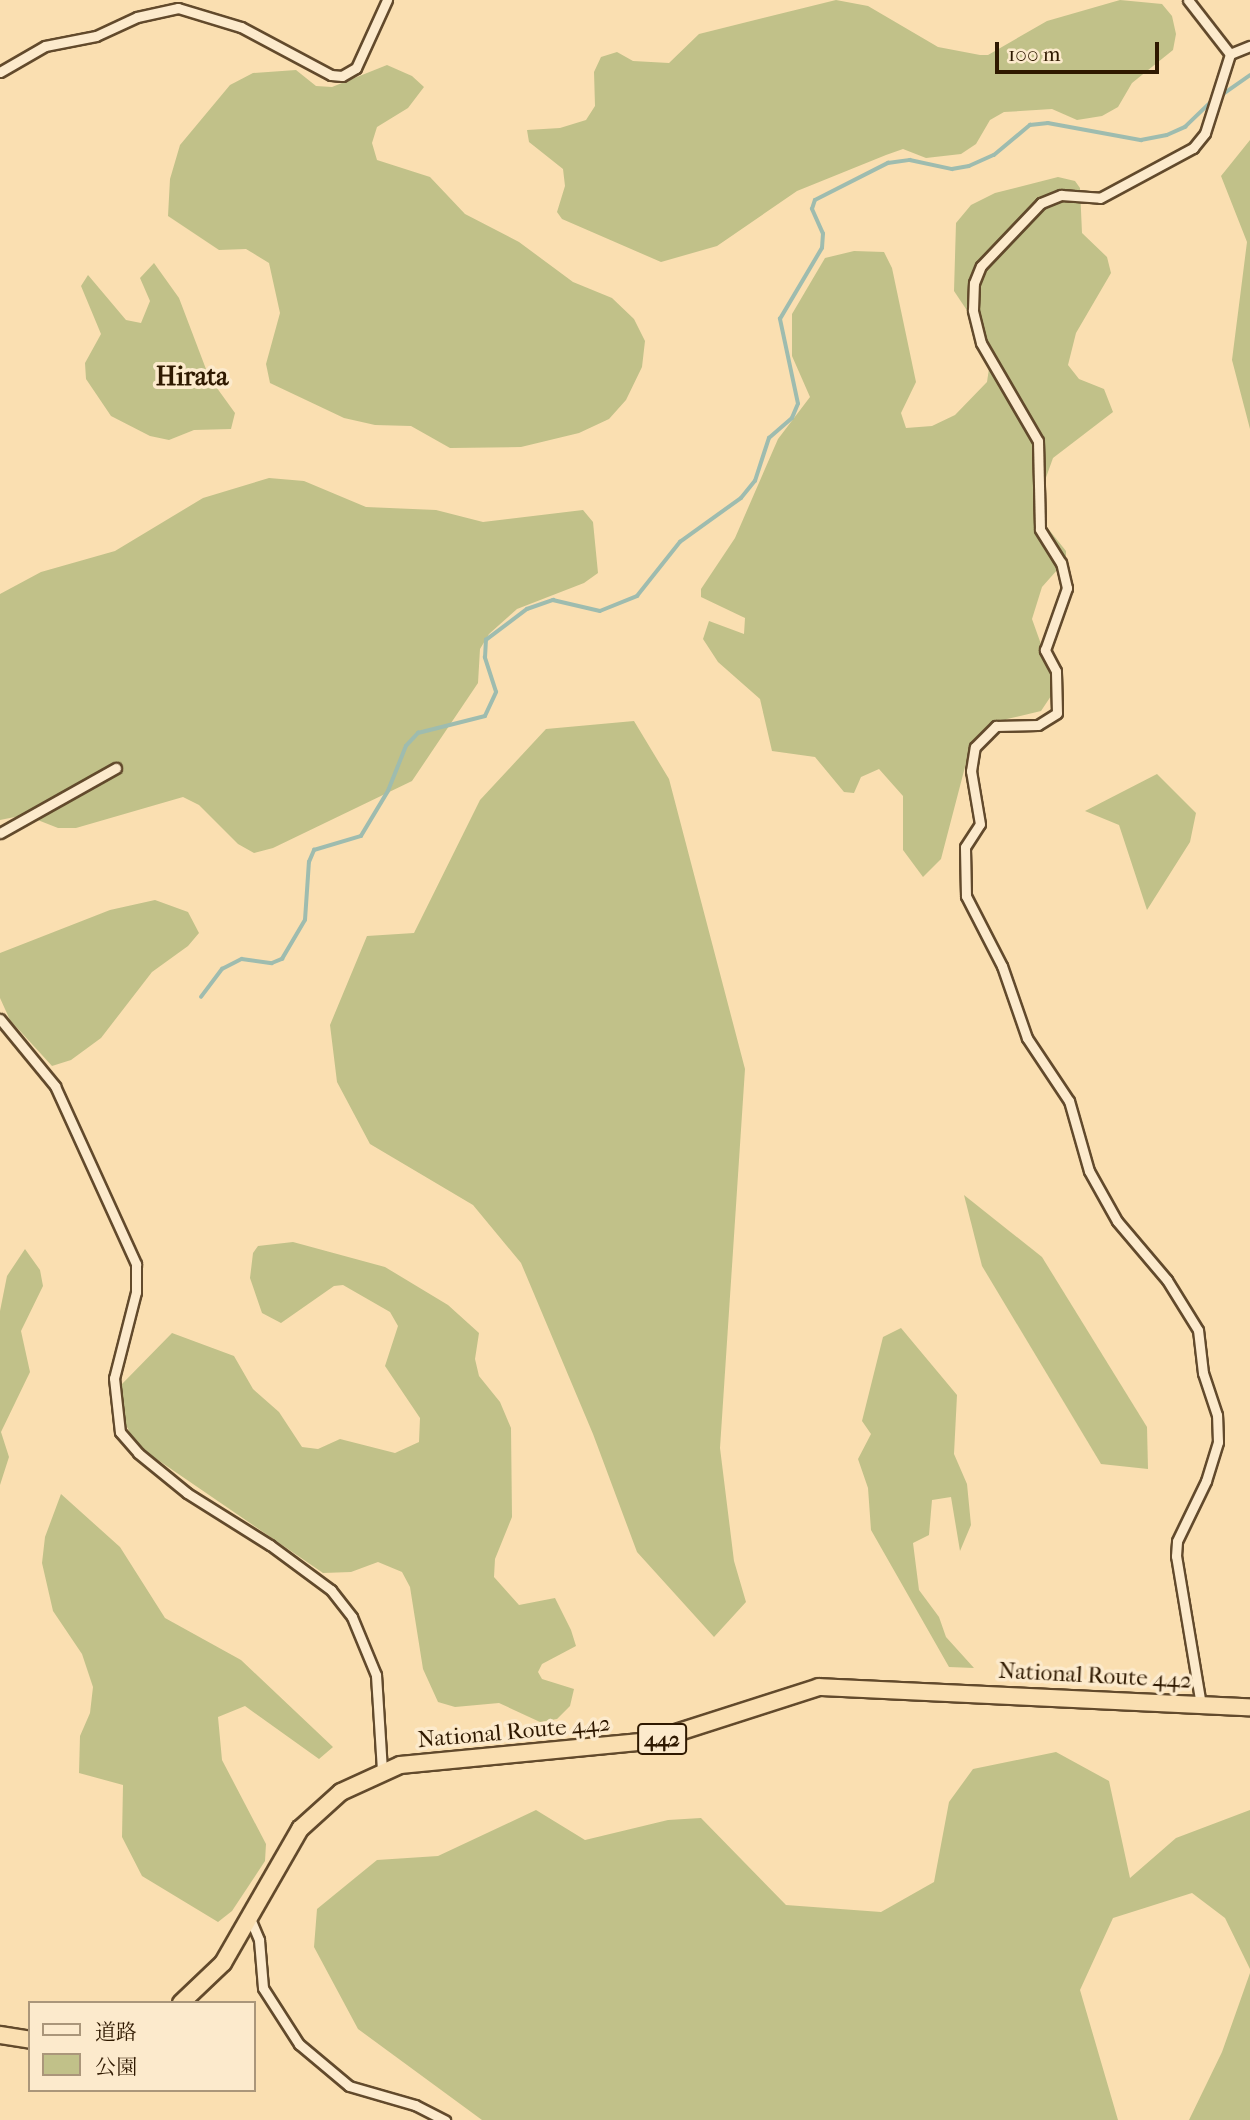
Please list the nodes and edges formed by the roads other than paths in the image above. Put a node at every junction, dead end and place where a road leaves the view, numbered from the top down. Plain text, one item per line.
1 (387, 0) edge
2 (1188, 0) edge
3 (179, 4) edge
4 (1250, 46) edge
5 (1230, 54) junction
6 (0, 72) edge
7 (116, 768) dead end
8 (0, 833) edge
9 (0, 1019) edge
10 (1201, 1705) junction
11 (1250, 1707) edge
12 (382, 1771) junction
13 (249, 1916) junction
14 (183, 2001) edge
15 (0, 2035) edge
16 (28, 2039) edge
17 (445, 2120) edge

1 - 3 street
2 - 5 street
3 - 6 street
4 - 5 street
5 - 10 street
7 - 8 street
9 - 12 street
10 - 11 highway, National Route 442 / 442
10 - 12 highway, National Route 442 / 442
12 - 13 highway, National Route 442 / 442
13 - 14 highway, National Route 442 / 442
13 - 17 street
15 - 16 highway

